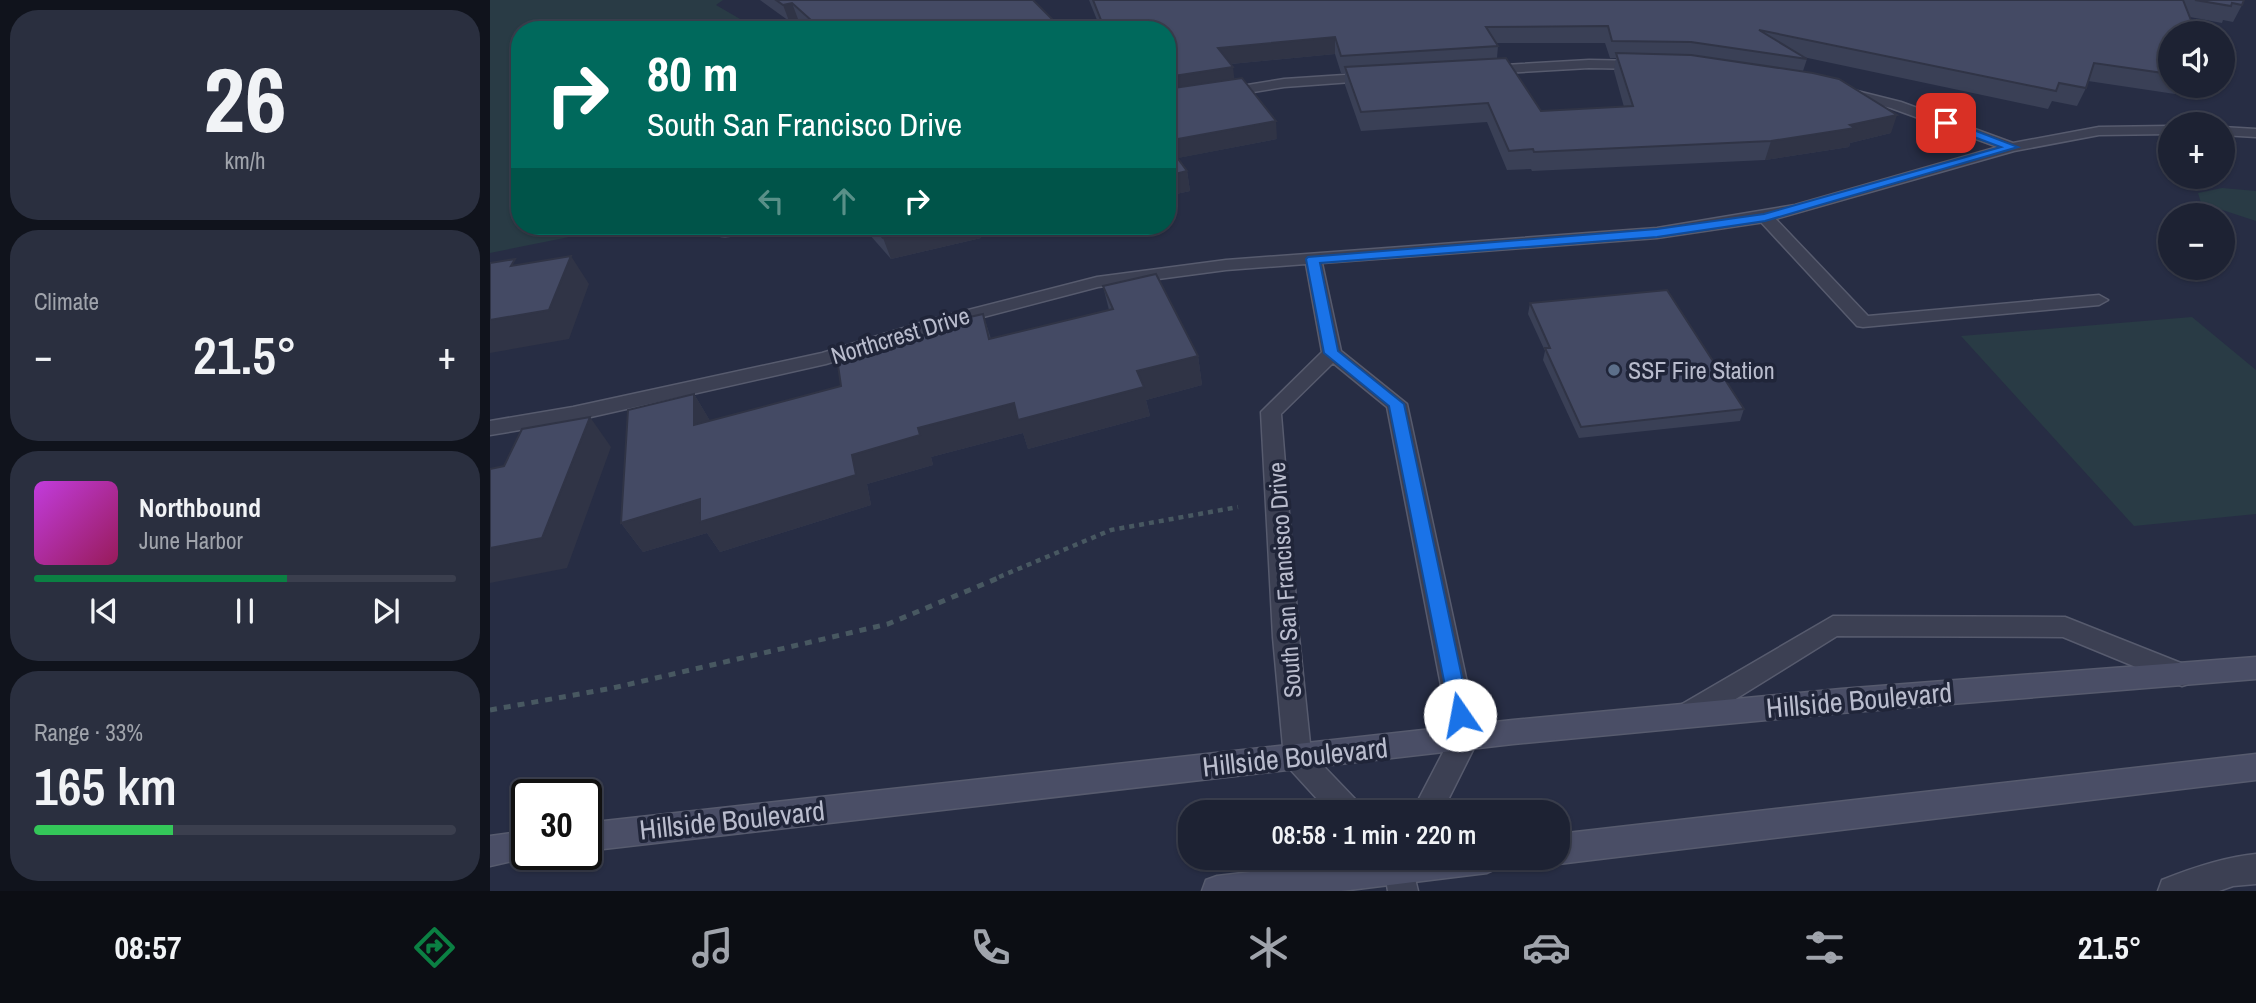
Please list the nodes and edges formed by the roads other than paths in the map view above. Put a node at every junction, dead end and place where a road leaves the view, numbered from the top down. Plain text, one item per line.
1 (1663, 66) edge
2 (1473, 71) edge
3 (1391, 76) edge
4 (1833, 90) edge
5 (1176, 101) edge
6 (2158, 130) edge
7 (2235, 132) edge
8 (2256, 134) edge
9 (2012, 147) junction
10 (1765, 217) junction
11 (1313, 259) junction
12 (2099, 300) dead end
13 (1332, 353) junction
14 (490, 428) edge
15 (2256, 668) edge
16 (2182, 675) junction
17 (1686, 715) junction
18 (1465, 738) junction
19 (1298, 758) junction
20 (2256, 767) edge
21 (1337, 800) edge
22 (1433, 800) edge
23 (602, 835) edge
24 (511, 847) edge
25 (1570, 848) edge
26 (490, 850) edge
27 (2256, 869) edge
28 (1383, 870) edge
29 (1217, 891) edge
30 (2173, 891) edge

1 - 2 street
3 - 5 street
4 - 9 street
6 - 9 street
7 - 8 street
9 - 10 street
10 - 11 street
10 - 12 street
11 - 13 street
11 - 14 street, Northcrest Drive
13 - 18 street
13 - 19 street, South San Francisco Drive
15 - 16 main road, Hillside Boulevard
16 - 17 main road, Hillside Boulevard
16 - 17 street
17 - 18 main road, Hillside Boulevard
18 - 19 main road, Hillside Boulevard
18 - 22 street
19 - 21 street
19 - 23 main road, Hillside Boulevard
20 - 25 main road
24 - 26 main road
27 - 30 street
28 - 29 main road

